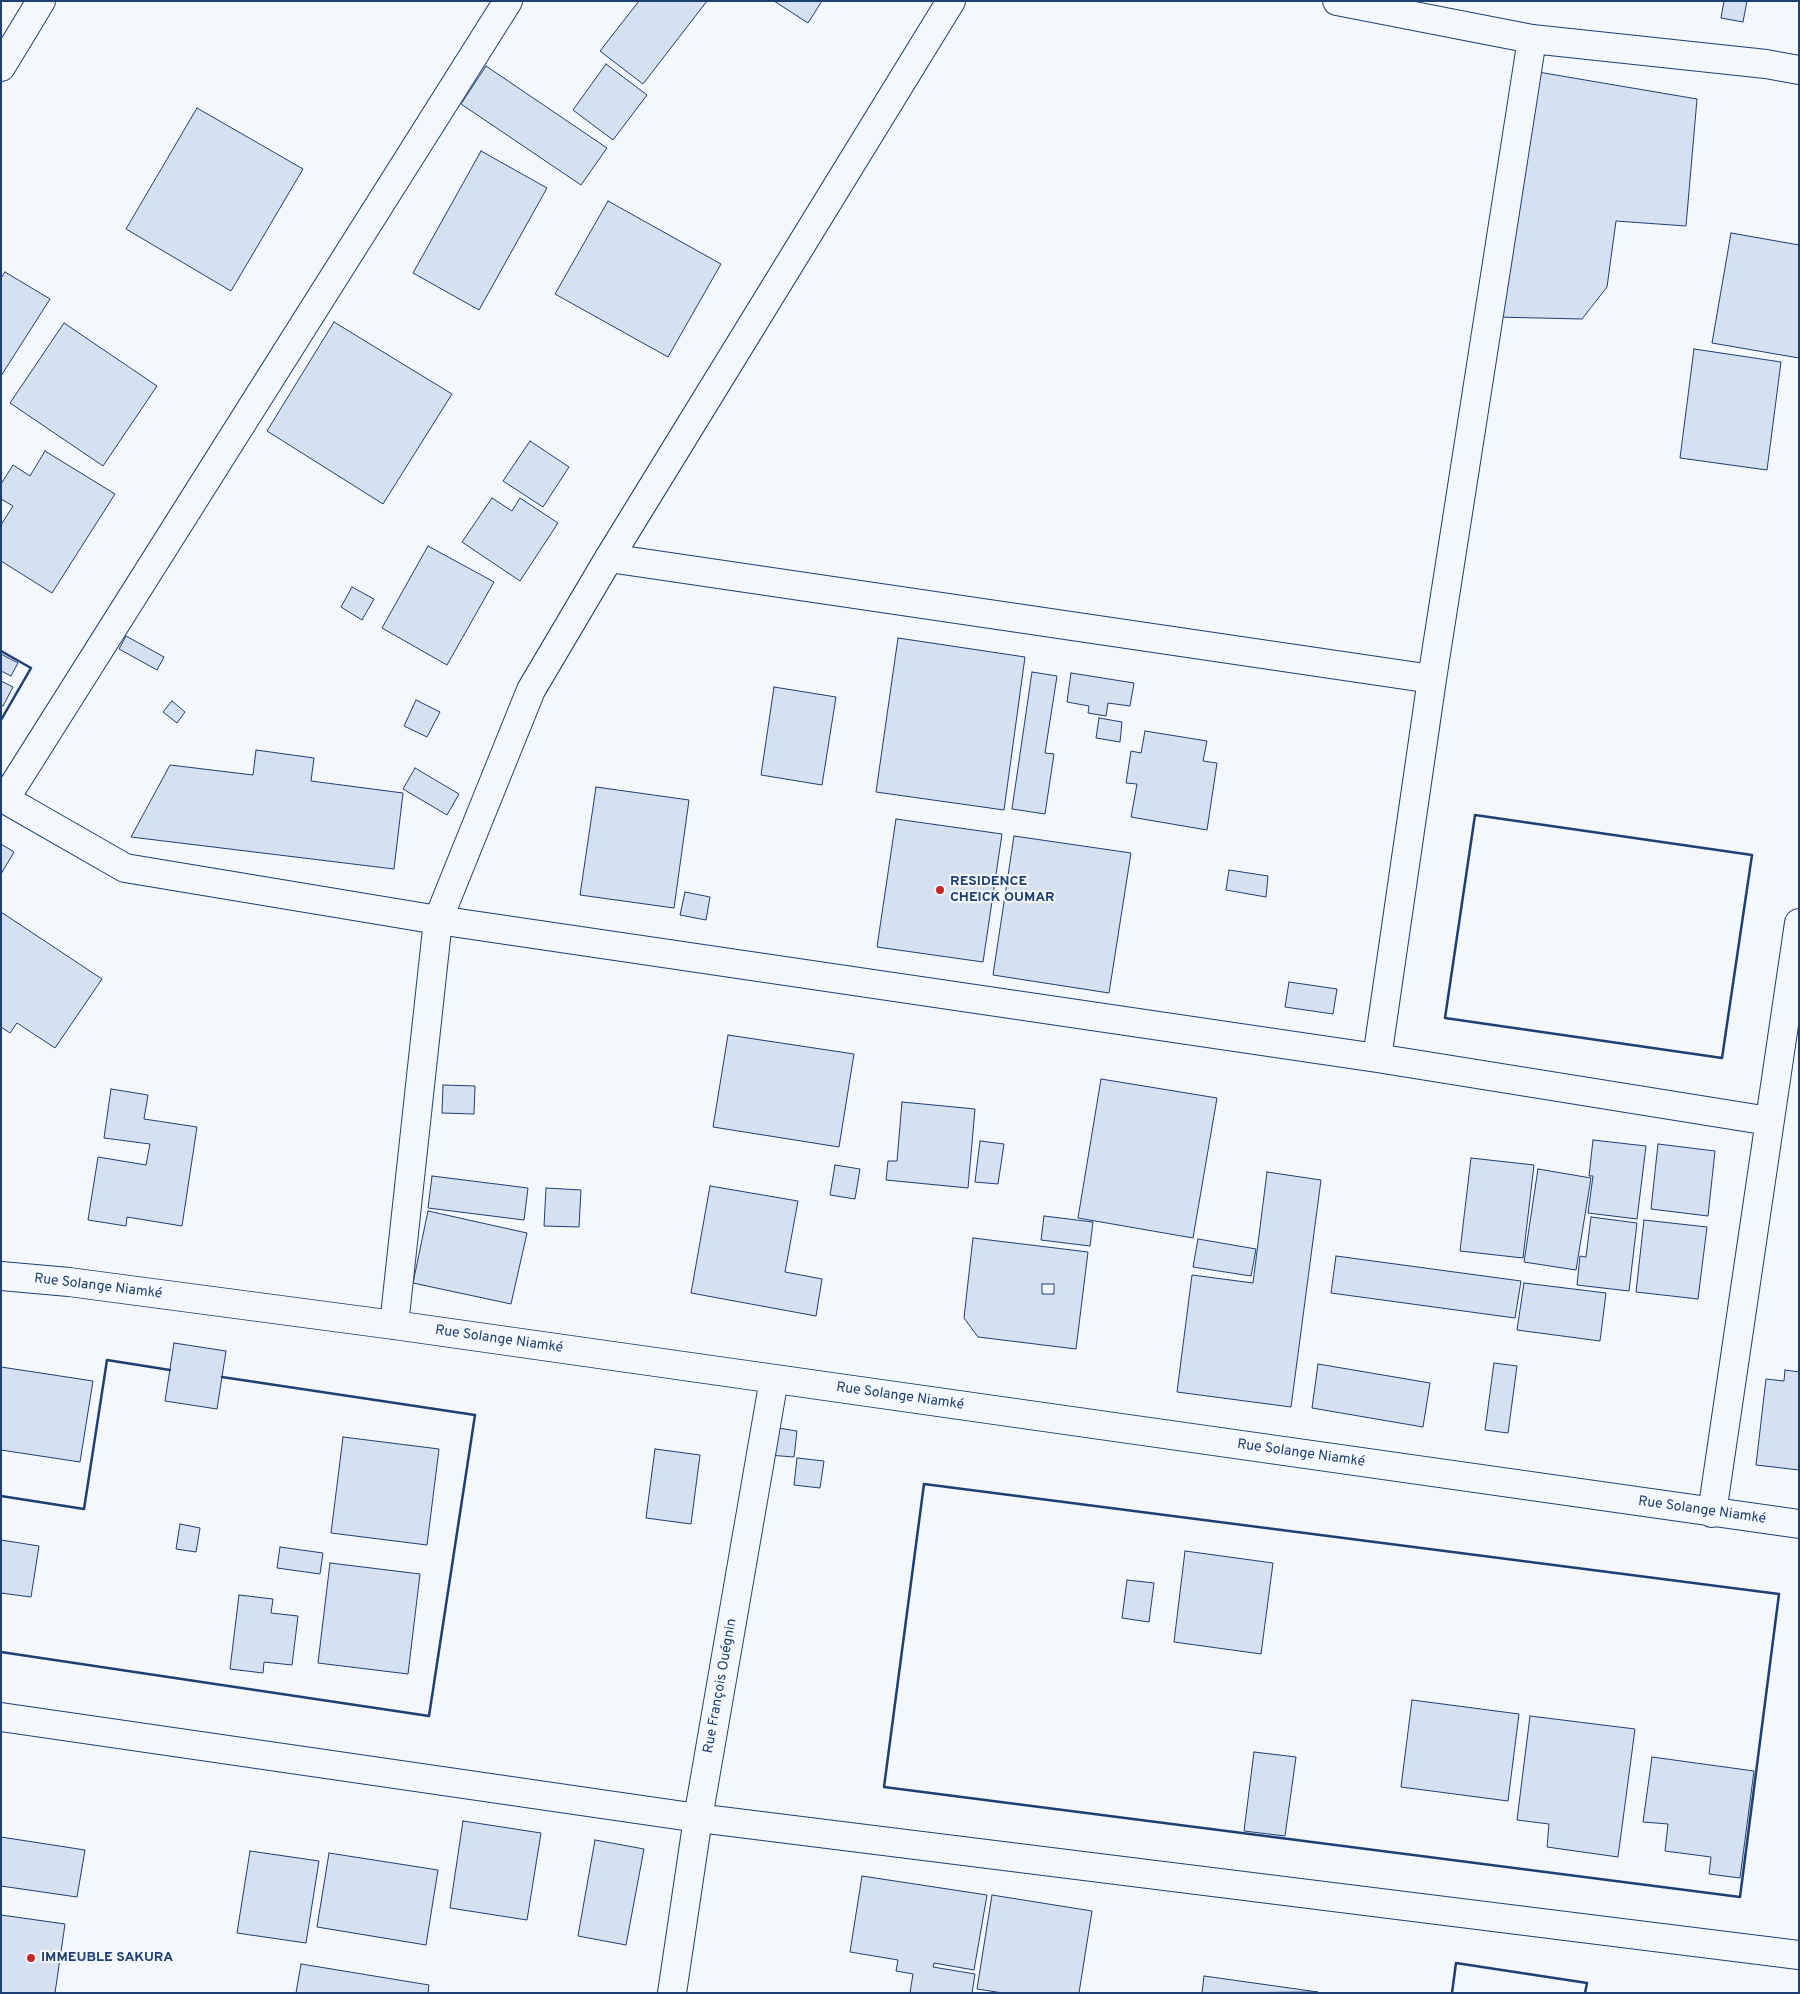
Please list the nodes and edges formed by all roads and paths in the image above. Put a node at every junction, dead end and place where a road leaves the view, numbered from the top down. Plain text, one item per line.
1 (41, 1) edge
2 (508, 1) edge
3 (951, 1) edge
4 (1337, 1) edge
5 (1532, 39) junction
6 (1, 66) edge
7 (1799, 70) edge
8 (609, 558) junction
9 (1432, 678) junction
10 (3, 798) edge
11 (438, 920) junction
12 (1799, 923) edge
13 (1377, 1058) junction
14 (1769, 1121) junction
15 (1, 1276) edge
16 (394, 1324) junction
17 (774, 1379) junction
18 (1712, 1513) junction
19 (1799, 1524) edge
20 (1, 1716) edge
21 (698, 1818) junction
22 (1799, 1955) edge
23 (672, 1993) edge

1 - 6 street
2 - 10 street
3 - 8 street
4 - 5 street
5 - 7 street
5 - 9 street
8 - 9 street
8 - 11 street
9 - 13 street
10 - 11 street
11 - 13 street
11 - 16 street
12 - 14 street
13 - 14 street
14 - 18 street
15 - 16 street, Rue Solange Niamké
16 - 17 street, Rue Solange Niamké
17 - 18 street, Rue Solange Niamké
17 - 21 street, Rue François Ouégnin
18 - 19 street, Rue Solange Niamké
20 - 21 street
21 - 22 street
21 - 23 street, Rue François Ouégnin

